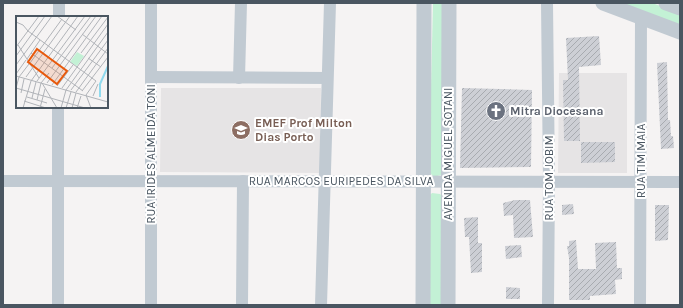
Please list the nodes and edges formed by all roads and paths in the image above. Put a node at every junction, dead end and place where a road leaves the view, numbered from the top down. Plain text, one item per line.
1 (59, 3) edge
2 (151, 3) edge
3 (241, 3) edge
4 (330, 3) edge
5 (424, 3) edge
6 (449, 3) edge
7 (546, 3) edge
8 (603, 3) edge
9 (666, 3) edge
10 (680, 8) edge
11 (58, 16) edge
12 (641, 17) junction
13 (680, 32) edge
14 (151, 77) junction
15 (239, 78) junction
16 (328, 78) junction
17 (58, 108) edge
18 (3, 181) edge
19 (58, 181) junction
20 (152, 181) junction
21 (243, 181) junction
22 (324, 181) junction
23 (549, 181) junction
24 (424, 182) junction
25 (448, 182) junction
26 (640, 182) junction
27 (680, 182) edge
28 (58, 305) edge
29 (151, 305) edge
30 (242, 305) edge
31 (321, 305) edge
32 (423, 305) edge
33 (448, 305) edge
34 (548, 305) edge
35 (640, 305) edge

1 - 11 street
2 - 14 street, RUA IRIDES ALMEIDA TONI
3 - 15 street
4 - 16 street
5 - 24 street, AVENIDA MIGUEL SOTANI
6 - 25 street, AVENIDA MIGUEL SOTANI
7 - 23 street, RUA TOM JOBIM
8 - 12 street
9 - 10 street
12 - 13 street
12 - 26 street, RUA TIM MAIA
14 - 15 street
14 - 20 street, RUA IRIDES ALMEIDA TONI
15 - 16 street
16 - 22 street
17 - 19 street
18 - 19 street, RUA MARCOS EURIPEDES DA SILVA
19 - 20 street, RUA MARCOS EURIPEDES DA SILVA
19 - 28 street
20 - 21 street, RUA MARCOS EURIPEDES DA SILVA
20 - 29 street, RUA IRIDES ALMEIDA TONI
21 - 22 street, RUA MARCOS EURIPEDES DA SILVA
21 - 30 street
22 - 24 street, RUA MARCOS EURIPEDES DA SILVA
22 - 31 street
23 - 25 street, RUA MARCOS EURIPEDES DA SILVA
23 - 26 street, RUA MARCOS EURIPEDES DA SILVA
23 - 34 street, RUA TOM JOBIM
24 - 25 street, RUA MARCOS EURIPEDES DA SILVA
24 - 32 street, AVENIDA MIGUEL SOTANI
25 - 33 street, AVENIDA MIGUEL SOTANI
26 - 27 street, RUA MARCOS EURIPEDES DA SILVA
26 - 35 street, RUA TIM MAIA

